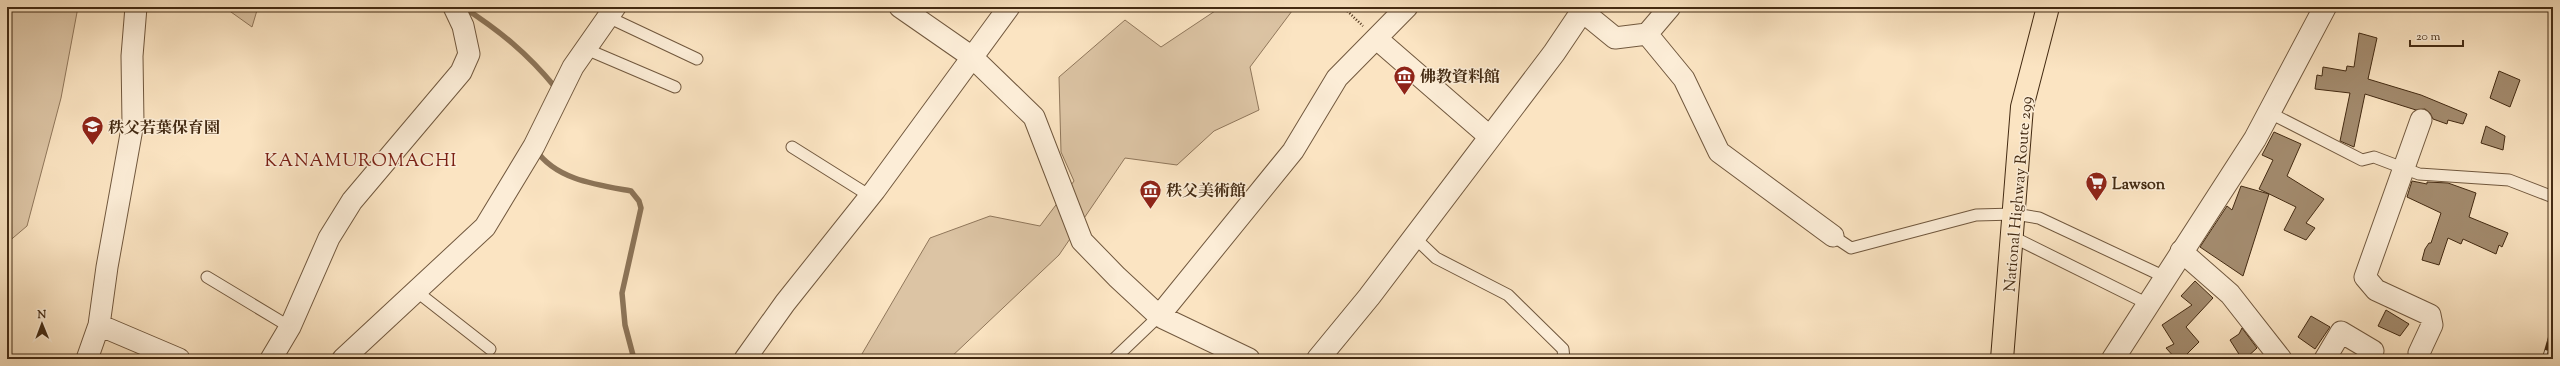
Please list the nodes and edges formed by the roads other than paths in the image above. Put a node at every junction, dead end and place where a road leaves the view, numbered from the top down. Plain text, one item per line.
1 (136, 7) edge
2 (454, 7) edge
3 (900, 7) edge
4 (1010, 7) edge
5 (1407, 7) edge
6 (1670, 7) edge
7 (2048, 7) edge
8 (2325, 7) edge
9 (1584, 9) edge
10 (612, 12) edge
11 (1647, 34) junction
12 (1377, 39) junction
13 (586, 48) junction
14 (972, 57) junction
15 (697, 60) dead end
16 (675, 87) dead end
17 (2270, 112) junction
18 (2421, 120) dead end
19 (1490, 137) junction
20 (792, 147) dead end
21 (2402, 168) junction
22 (870, 196) junction
23 (2553, 197) edge
24 (2015, 214) junction
25 (1833, 236) joint
26 (2013, 236) junction
27 (1414, 237) junction
28 (2181, 251) junction
29 (207, 277) dead end
30 (2165, 277) junction
31 (416, 291) junction
32 (2148, 304) junction
33 (1159, 316) junction
34 (99, 325) junction
35 (290, 327) junction
36 (490, 349) dead end
37 (2373, 351) dead end
38 (2419, 353) dead end
39 (87, 359) edge
40 (179, 359) edge
41 (272, 359) edge
42 (343, 359) edge
43 (745, 359) edge
44 (1114, 359) edge
45 (1249, 359) edge
46 (1318, 359) edge
47 (1564, 359) edge
48 (2002, 359) edge
49 (2113, 359) edge
50 (2281, 359) edge
51 (2325, 359) edge

1 - 34 street
2 - 35 street
3 - 14 street
4 - 14 street
5 - 12 street
6 - 11 street
7 - 24 highway, National Highway Route 299
8 - 17 street
9 - 11 street
9 - 19 street
10 - 13 street
10 - 15 lane
11 - 25 street
12 - 19 street
12 - 33 street
13 - 16 lane
13 - 31 street
14 - 22 street
14 - 33 street
17 - 21 lane
17 - 28 street
18 - 21 street
19 - 27 street
20 - 22 lane
21 - 23 lane
21 - 38 street
22 - 43 street
24 - 25 lane
24 - 26 highway, National Highway Route 299
24 - 30 lane
26 - 32 lane
26 - 48 highway, National Highway Route 299
27 - 46 street
27 - 47 lane
28 - 30 street
28 - 50 street
29 - 35 lane
30 - 32 street
31 - 36 lane
31 - 42 street
32 - 49 street
33 - 44 lane
33 - 45 street
34 - 39 street
34 - 40 street
35 - 41 street
37 - 51 street

